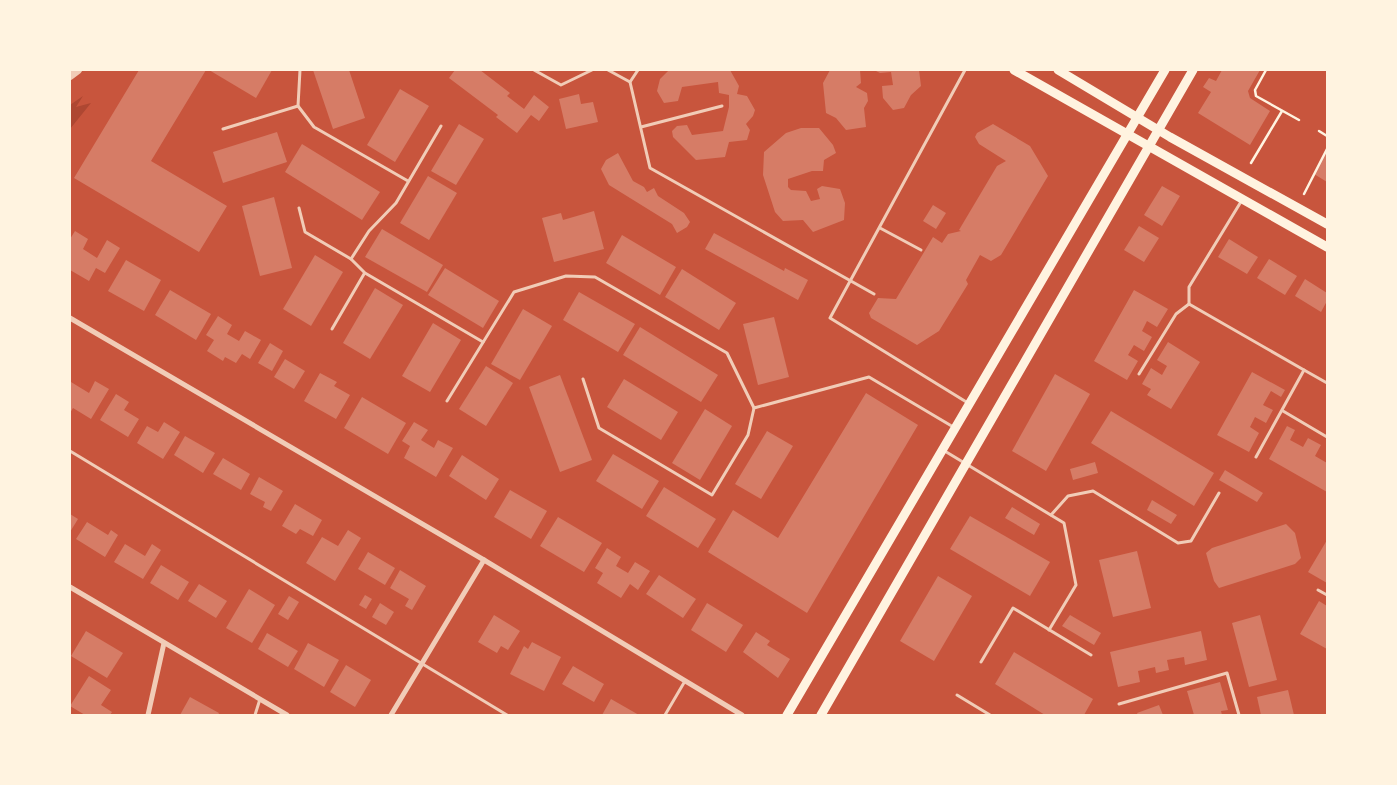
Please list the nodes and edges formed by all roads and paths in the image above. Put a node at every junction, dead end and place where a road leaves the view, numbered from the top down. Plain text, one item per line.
1 (78, 70) edge
2 (300, 70) edge
3 (534, 70) edge
4 (592, 70) edge
5 (608, 70) edge
6 (638, 70) edge
7 (965, 70) edge
8 (1014, 70) edge
9 (1058, 70) edge
10 (1165, 70) edge
11 (1193, 70) edge
12 (1266, 70) edge
13 (70, 76) edge
14 (630, 82) junction
15 (298, 106) junction
16 (722, 106) dead end
17 (1282, 111) junction
18 (1137, 117) junction
19 (1298, 120) dead end
20 (441, 126) dead end
21 (641, 127) junction
22 (224, 129) dead end
23 (1158, 129) junction
24 (1318, 131) dead end
25 (1126, 135) junction
26 (1327, 136) edge
27 (1148, 147) junction
28 (1327, 149) edge
29 (1251, 163) dead end
30 (408, 181) junction
31 (1304, 194) dead end
32 (1242, 200) junction
33 (299, 208) dead end
34 (1327, 224) edge
35 (880, 228) junction
36 (1327, 247) edge
37 (921, 250) dead end
38 (351, 258) junction
39 (364, 274) junction
40 (849, 281) junction
41 (874, 294) dead end
42 (1189, 304) junction
43 (70, 318) edge
44 (332, 329) dead end
45 (483, 342) junction
46 (1304, 370) junction
47 (1139, 374) dead end
48 (583, 379) dead end
49 (1327, 383) edge
50 (447, 401) dead end
51 (970, 404) junction
52 (754, 408) junction
53 (1283, 411) junction
54 (956, 428) junction
55 (1327, 437) edge
56 (943, 450) junction
57 (70, 451) edge
58 (1256, 457) dead end
59 (966, 464) junction
60 (1219, 493) dead end
61 (1051, 515) junction
62 (484, 560) junction
63 (70, 587) edge
64 (1318, 590) dead end
65 (1327, 595) edge
66 (1049, 630) junction
67 (164, 643) junction
68 (1090, 655) dead end
69 (423, 662) junction
70 (981, 662) dead end
71 (686, 681) junction
72 (957, 695) dead end
73 (260, 699) junction
74 (1119, 704) dead end
75 (148, 715) edge
76 (255, 715) edge
77 (287, 715) edge
78 (391, 715) edge
79 (507, 715) edge
80 (665, 715) edge
81 (742, 715) edge
82 (787, 715) edge
83 (821, 715) edge
84 (990, 715) edge
85 (1239, 715) edge

1 - 13 street
2 - 15 lane
3 - 4 lane
5 - 14 lane
6 - 14 lane
7 - 35 lane
8 - 25 main road
9 - 18 main road
10 - 18 main road
11 - 23 main road
12 - 17 path
14 - 21 lane
15 - 22 lane
15 - 30 lane
16 - 21 lane
17 - 19 path
17 - 29 path
18 - 23 main road
18 - 25 main road
20 - 30 lane
21 - 40 lane
23 - 27 main road
23 - 34 main road
24 - 26 path
25 - 27 main road
25 - 51 main road
27 - 32 main road
27 - 59 main road
28 - 31 path
30 - 38 lane
32 - 36 main road
32 - 42 lane
33 - 38 lane
35 - 37 lane
35 - 40 lane
38 - 39 lane
39 - 44 lane
39 - 45 lane
40 - 41 lane
40 - 51 lane
42 - 46 lane
42 - 47 lane
43 - 62 street
45 - 50 lane
45 - 52 lane
46 - 49 lane
46 - 53 lane
48 - 52 lane
51 - 54 main road
52 - 54 lane
53 - 55 lane
53 - 58 lane
54 - 56 main road
56 - 59 lane
56 - 82 main road
57 - 69 lane
59 - 61 lane
59 - 83 main road
60 - 61 lane
61 - 66 lane
62 - 69 street
62 - 71 street
63 - 67 street
64 - 65 lane
66 - 68 lane
66 - 70 lane
67 - 73 street
67 - 75 street
69 - 78 street
69 - 79 lane
71 - 80 lane
71 - 81 street
72 - 84 lane
73 - 76 lane
73 - 77 street
74 - 85 lane

